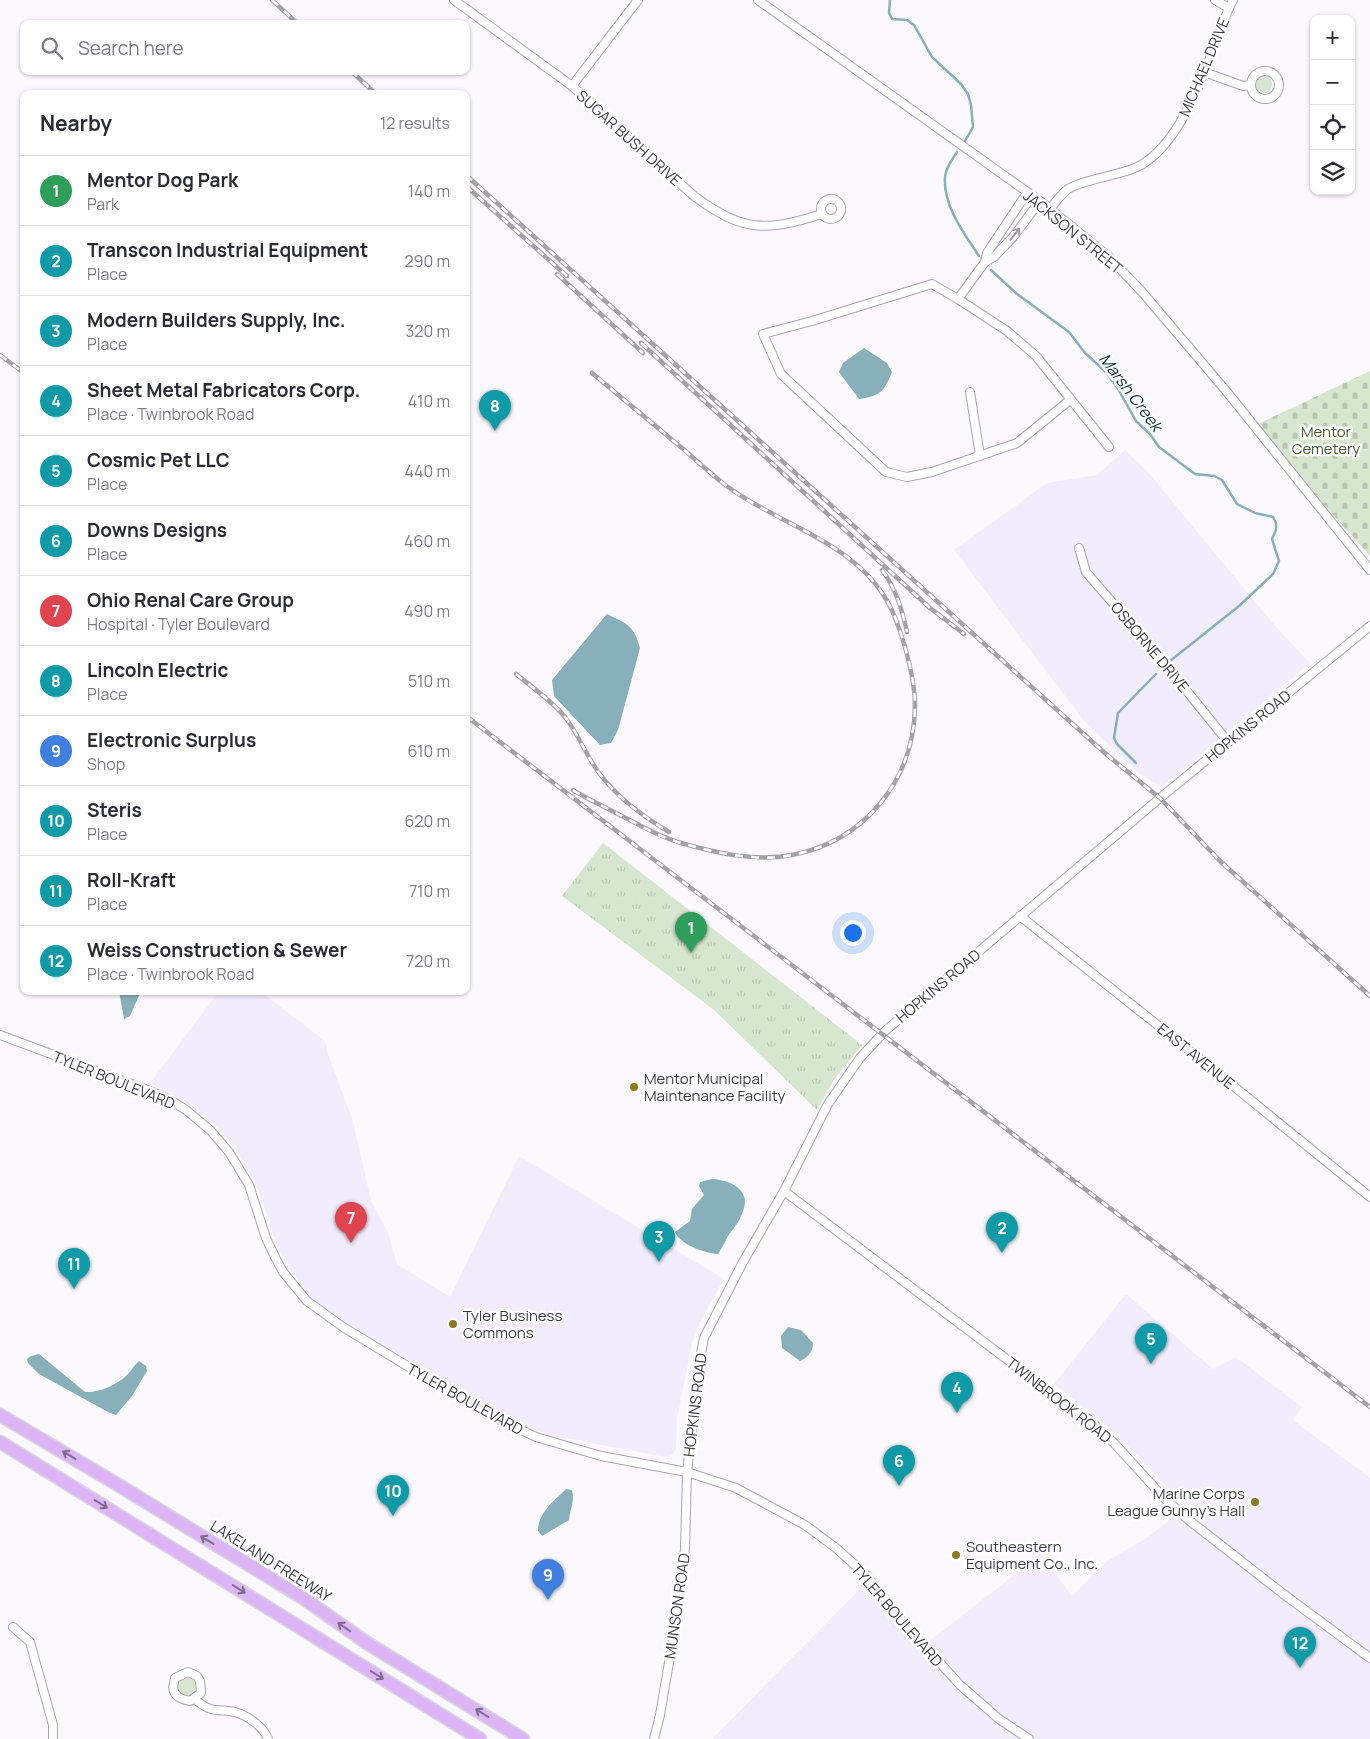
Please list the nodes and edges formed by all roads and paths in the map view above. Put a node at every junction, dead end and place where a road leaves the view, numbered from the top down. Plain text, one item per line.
1 (454, 0) edge
2 (638, 0) edge
3 (758, 0) edge
4 (1215, 0) edge
5 (1234, 0) edge
6 (1228, 8) junction
7 (1204, 72) junction
8 (572, 86) junction
9 (1250, 86) dead end
10 (1027, 193) junction
11 (1040, 201) junction
12 (1050, 209) junction
13 (822, 214) dead end
14 (986, 262) junction
15 (958, 299) junction
16 (970, 392) dead end
17 (1070, 400) junction
18 (1109, 447) dead end
19 (980, 456) junction
20 (1079, 548) dead end
21 (1370, 570) edge
22 (1370, 626) edge
23 (1228, 742) junction
24 (1020, 916) junction
25 (0, 1035) edge
26 (784, 1191) junction
27 (1370, 1197) edge
28 (0, 1415) edge
29 (0, 1442) edge
30 (687, 1472) junction
31 (13, 1627) dead end
32 (1370, 1658) edge
33 (194, 1698) dead end
34 (53, 1739) edge
35 (268, 1739) edge
36 (480, 1739) edge
37 (524, 1739) edge
38 (654, 1739) edge
39 (1029, 1739) edge

1 - 8 street, SUGAR BUSH DRIVE
2 - 8 street
3 - 10 street, JACKSON STREET
4 - 6 street
5 - 6 street, MICHAEL DRIVE
6 - 7 street, MICHAEL DRIVE
7 - 9 street
7 - 12 street, MICHAEL DRIVE
8 - 13 street, SUGAR BUSH DRIVE
10 - 11 street, JACKSON STREET
10 - 14 street
11 - 12 street, JACKSON STREET
14 -> 11 street
12 - 21 street, JACKSON STREET
14 - 15 street
15 - 17 street
15 - 19 street
16 - 19 street
17 - 18 street
17 - 19 street
20 - 23 street, OSBORNE DRIVE
22 - 23 street, HOPKINS ROAD
23 - 24 street, HOPKINS ROAD
24 - 26 street, HOPKINS ROAD
24 - 27 street, EAST AVENUE
25 - 30 street, TYLER BOULEVARD
26 - 30 street, HOPKINS ROAD
26 - 32 street, TWINBROOK ROAD
37 -> 28 highway, LAKELAND FREEWAY
29 -> 36 highway
30 - 38 street, MUNSON ROAD
30 - 39 street, TYLER BOULEVARD
31 - 34 street
33 - 35 street

